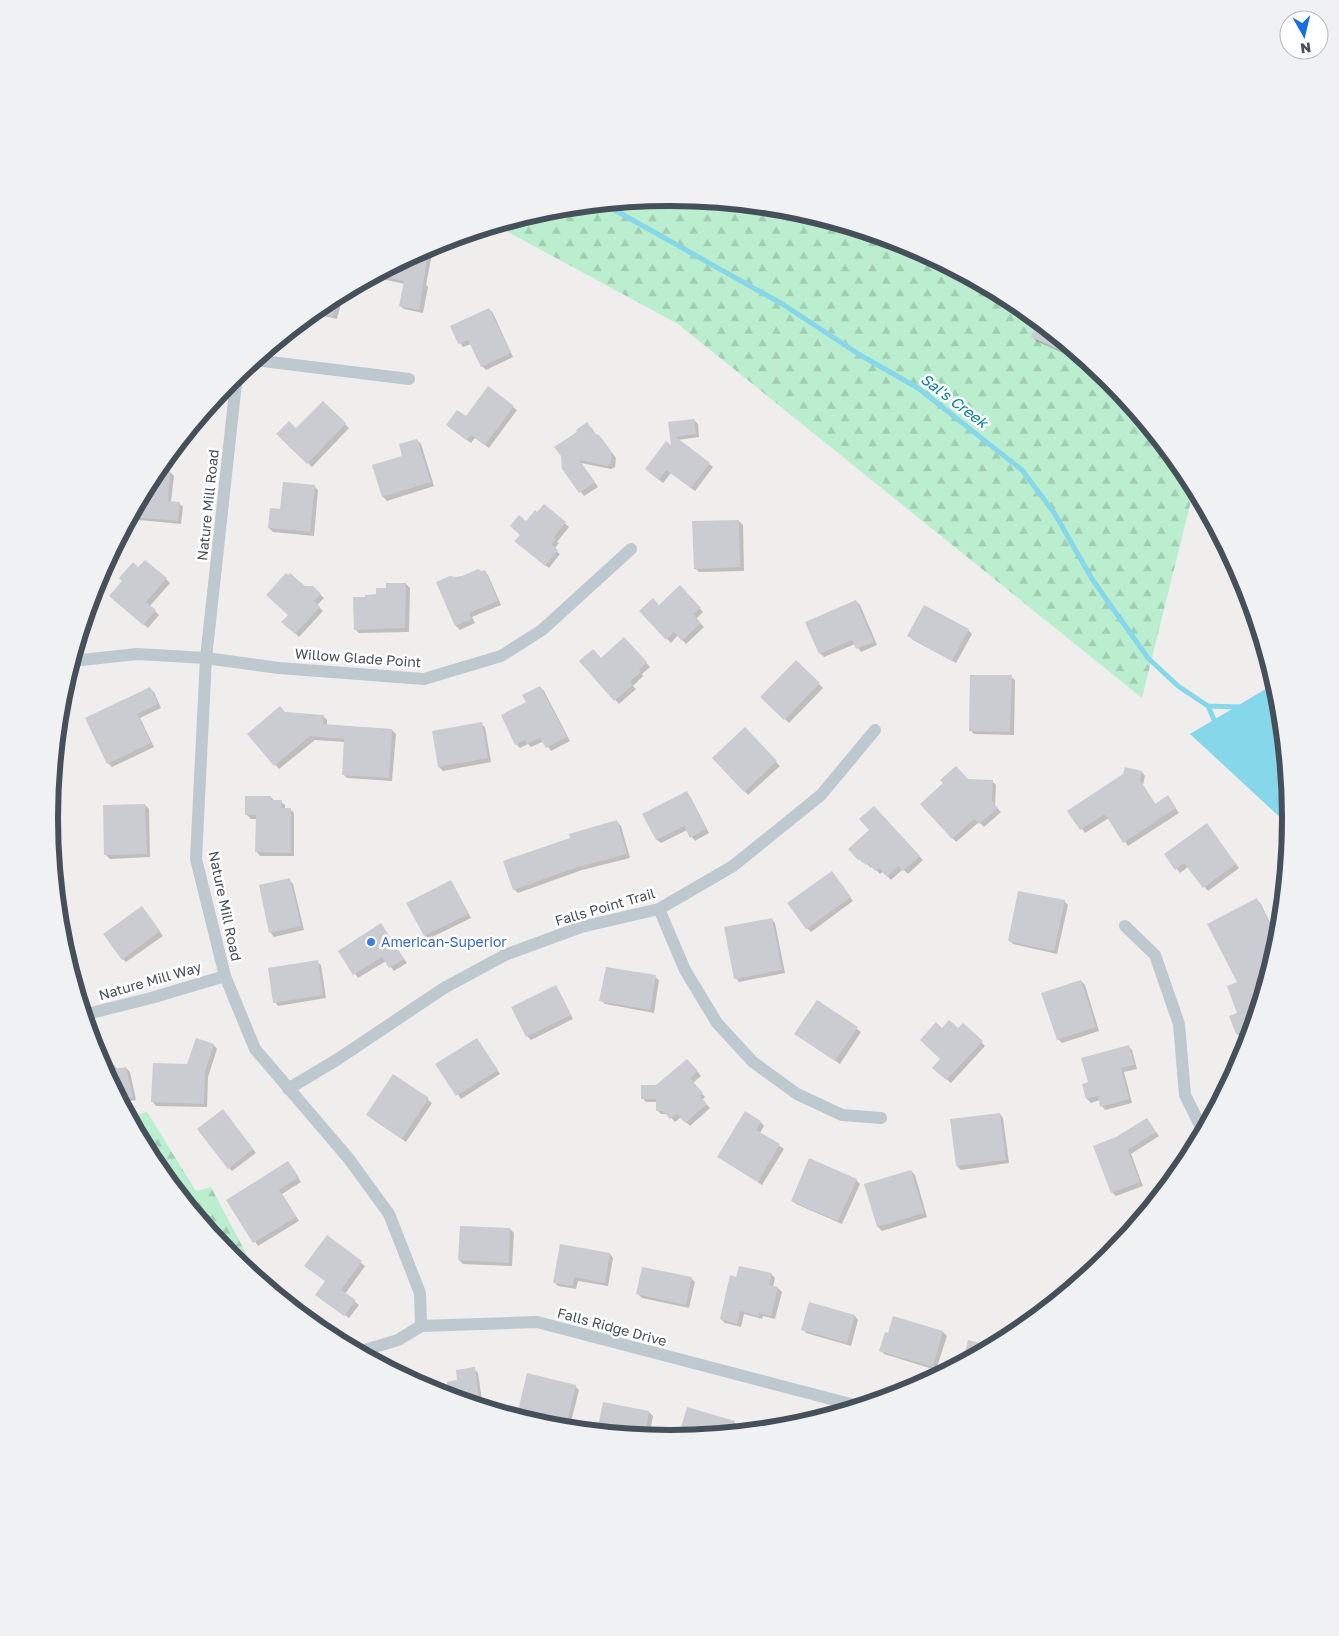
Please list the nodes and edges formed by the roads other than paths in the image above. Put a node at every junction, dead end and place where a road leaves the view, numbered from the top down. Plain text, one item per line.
1 (263, 361) edge
2 (410, 379) dead end
3 (236, 386) edge
4 (631, 549) dead end
5 (206, 658) junction
6 (78, 660) edge
7 (875, 730) dead end
8 (659, 909) junction
9 (1125, 926) dead end
10 (225, 976) junction
11 (90, 1013) edge
12 (288, 1090) junction
13 (881, 1118) dead end
14 (1200, 1124) edge
15 (422, 1326) junction
16 (366, 1350) edge
17 (848, 1403) edge

1 - 2 street
3 - 5 street, Nature Mill Road
4 - 5 street, Willow Glade Point
5 - 6 street, Willow Glade Point
5 - 10 street, Nature Mill Road
7 - 8 street, Falls Point Trail
8 - 12 street, Falls Point Trail
8 - 13 street
9 - 14 street
10 - 11 street, Nature Mill Way
10 - 12 street, Nature Mill Road
12 - 15 street, Nature Mill Road
15 - 16 street, Falls Ridge Drive
15 - 17 street, Falls Ridge Drive

